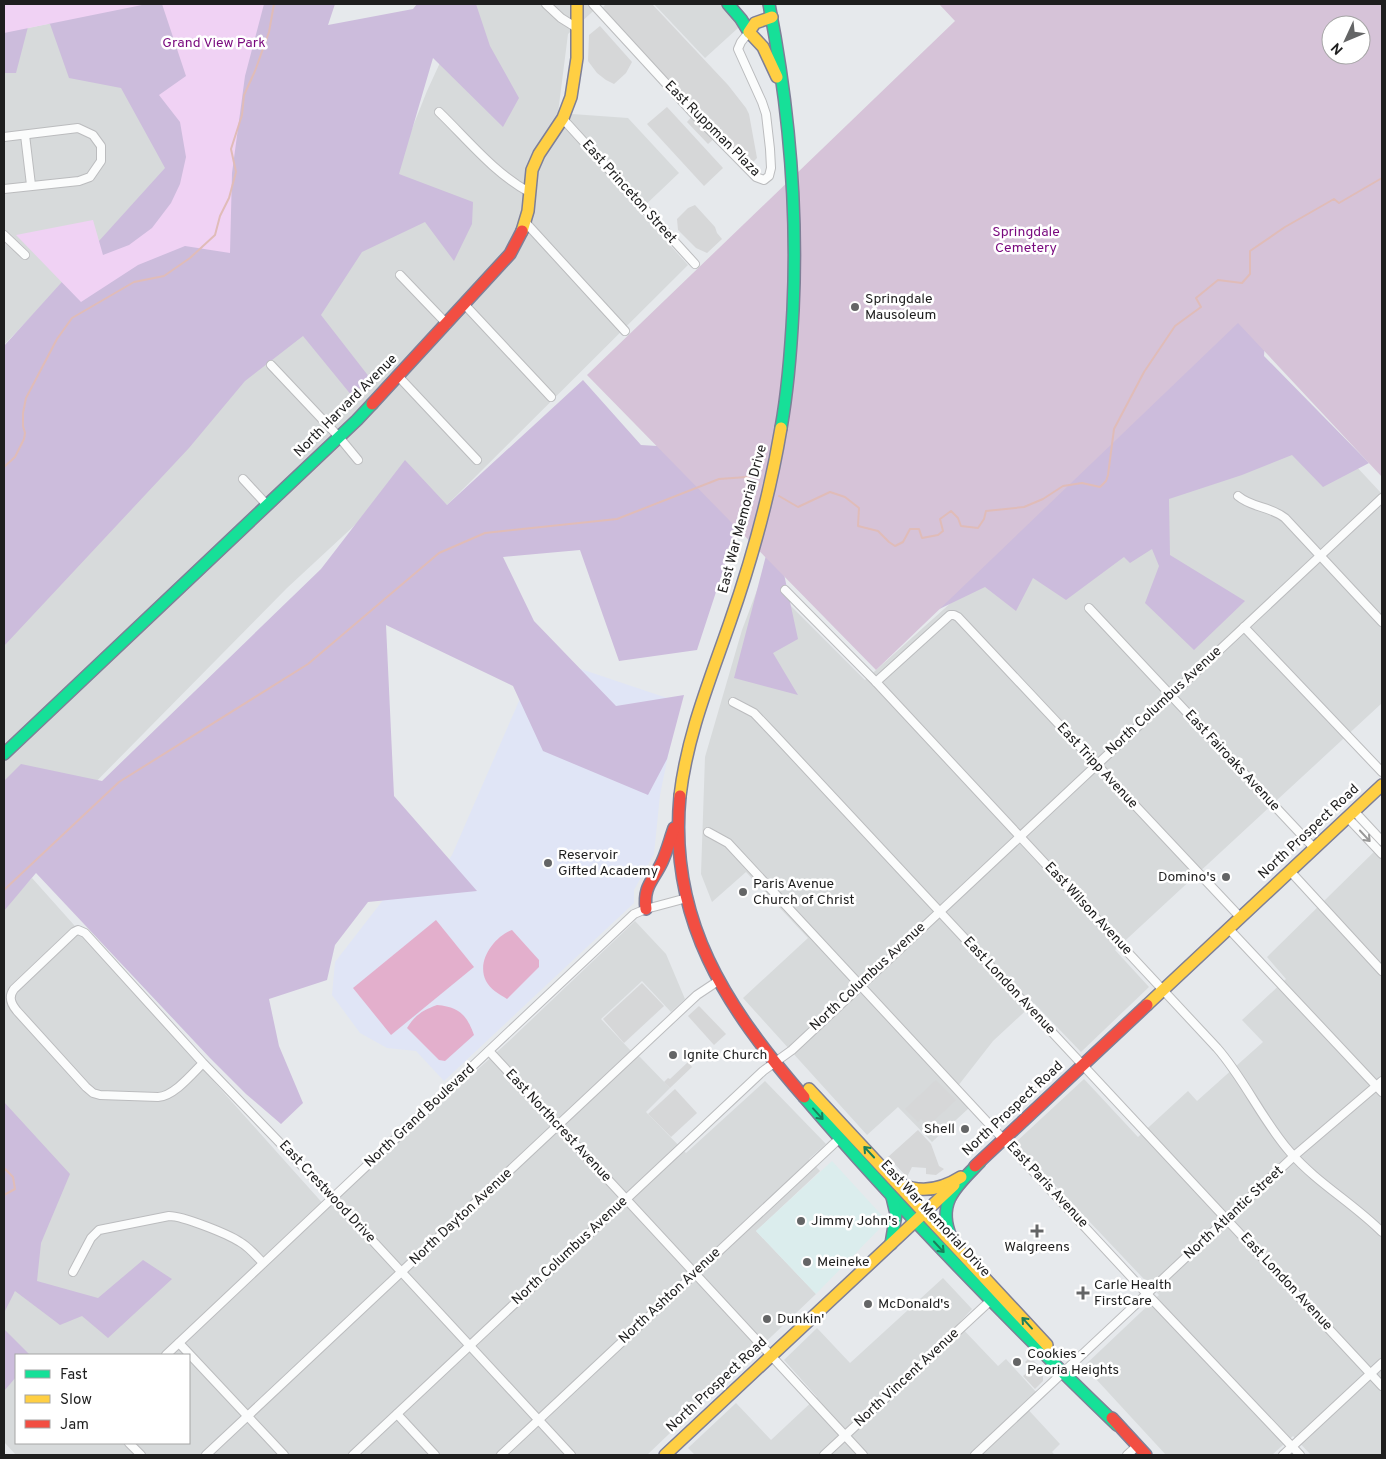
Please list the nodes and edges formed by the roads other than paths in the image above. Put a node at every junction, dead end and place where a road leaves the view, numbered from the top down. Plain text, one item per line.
1 (546, 4) edge
2 (577, 4) edge
3 (593, 4) edge
4 (728, 4) edge
5 (769, 4) edge
6 (772, 17) junction
7 (577, 28) junction
8 (752, 28) junction
9 (440, 112) dead end
10 (563, 119) junction
11 (790, 128) junction
12 (25, 135) junction
13 (4, 137) edge
14 (32, 185) junction
15 (4, 189) edge
16 (529, 192) junction
17 (526, 223) junction
18 (4, 235) edge
19 (25, 255) dead end
20 (695, 264) dead end
21 (400, 275) dead end
22 (465, 305) junction
23 (448, 324) junction
24 (625, 331) dead end
25 (271, 365) dead end
26 (398, 376) junction
27 (551, 396) dead end
28 (339, 437) junction
29 (358, 460) dead end
30 (477, 460) dead end
31 (243, 479) dead end
32 (1238, 496) dead end
33 (1382, 498) edge
34 (267, 505) junction
35 (1320, 555) junction
36 (785, 590) dead end
37 (1089, 608) dead end
38 (1382, 622) edge
39 (1244, 627) junction
40 (876, 682) junction
41 (1170, 695) junction
42 (733, 702) dead end
43 (4, 754) edge
44 (1096, 764) junction
45 (1382, 772) edge
46 (1382, 785) edge
47 (679, 804) junction
48 (1351, 814) junction
49 (708, 832) dead end
50 (1019, 836) junction
51 (1382, 841) edge
52 (1314, 848) junction
53 (1382, 854) edge
54 (1290, 871) junction
55 (687, 898) junction
56 (646, 908) junction
57 (939, 911) junction
58 (1240, 917) junction
59 (1228, 928) junction
60 (1382, 971) edge
61 (718, 981) junction
62 (860, 985) junction
63 (1163, 989) junction
64 (488, 1051) junction
65 (777, 1060) junction
66 (203, 1062) junction
67 (1082, 1065) junction
68 (1379, 1083) edge
69 (1382, 1092) edge
70 (558, 1126) junction
71 (840, 1138) junction
72 (1004, 1138) junction
73 (1294, 1156) junction
74 (980, 1162) junction
75 (968, 1172) junction
76 (889, 1174) junction
77 (890, 1194) junction
78 (333, 1198) junction
79 (626, 1199) junction
80 (925, 1212) junction
81 (1227, 1218) junction
82 (915, 1221) junction
83 (1382, 1232) edge
84 (891, 1244) junction
85 (263, 1263) junction
86 (73, 1272) dead end
87 (402, 1272) junction
88 (694, 1273) junction
89 (989, 1282) junction
90 (1147, 1294) junction
91 (990, 1301) junction
92 (179, 1343) junction
93 (470, 1346) junction
94 (167, 1354) edge
95 (189, 1354) edge
96 (190, 1355) edge
97 (770, 1356) junction
98 (1382, 1362) edge
99 (1066, 1370) junction
100 (1370, 1373) junction
101 (1382, 1386) edge
102 (397, 1414) junction
103 (248, 1416) junction
104 (539, 1420) junction
105 (845, 1436) junction
106 (131, 1444) edge
107 (1137, 1446) junction
108 (1292, 1447) junction
109 (141, 1455) edge
110 (206, 1455) edge
111 (284, 1455) edge
112 (353, 1455) edge
113 (435, 1455) edge
114 (501, 1455) edge
115 (571, 1455) edge
116 (665, 1455) edge
117 (824, 1455) edge
118 (863, 1455) edge
119 (975, 1455) edge
120 (1127, 1455) edge
121 (1146, 1455) edge
122 (1283, 1455) edge
123 (1300, 1455) edge

1 - 7 street
2 - 7 main road, North Harvard Avenue
3 - 8 street, East Ruppman Plaza
4 - 8 main road
5 - 6 main road, East War Memorial Drive
6 - 8 main road
6 - 11 main road, East War Memorial Drive
7 - 10 main road, North Harvard Avenue
8 - 11 main road
9 - 16 street
10 - 16 main road, North Harvard Avenue
10 - 20 street, East Princeton Street
11 - 47 main road, East War Memorial Drive
12 - 13 street
12 - 14 street
12 - 14 street
14 - 15 street
16 - 17 main road, North Harvard Avenue
17 - 22 main road, North Harvard Avenue
17 - 24 street
18 - 19 street
21 - 23 street
22 - 23 main road, North Harvard Avenue
22 - 27 street
23 - 26 main road, North Harvard Avenue
25 - 28 street
26 - 28 main road, North Harvard Avenue
26 - 30 street
28 - 29 street
28 - 34 main road, North Harvard Avenue
31 - 34 street
32 - 35 street
33 - 35 street, North Columbus Avenue
34 - 43 main road, North Harvard Avenue
35 - 38 street
35 - 39 street, North Columbus Avenue
36 - 40 street, East Wilson Avenue
37 - 41 street, East Fairoaks Avenue
39 - 41 street, North Columbus Avenue
39 - 45 street
40 - 44 street, East Tripp Avenue
40 - 50 street, East Wilson Avenue
41 - 44 street, North Columbus Avenue
41 - 52 street, East Fairoaks Avenue
42 - 57 street, East London Avenue
44 - 50 street, North Columbus Avenue
44 - 58 street, East Tripp Avenue
46 - 48 main road, North Prospect Road
47 - 55 main road, East War Memorial Drive
47 - 56 main road
48 - 51 street
48 - 52 main road, North Prospect Road
48 -> 53 street
49 - 62 street, East Paris Avenue
50 - 57 street, North Columbus Avenue
50 - 63 street, East Wilson Avenue
52 - 54 main road, North Prospect Road
54 - 58 main road, North Prospect Road
54 - 60 street
55 - 56 street, North Grand Boulevard
55 - 61 main road, East War Memorial Drive
56 - 64 street, North Grand Boulevard
57 - 62 street, North Columbus Avenue
57 - 67 street, East London Avenue
58 - 59 main road, North Prospect Road
59 - 63 main road, North Prospect Road
59 - 68 street
61 - 65 main road, East War Memorial Drive
61 - 70 street, North Dayton Avenue
62 - 65 street, North Columbus Avenue
62 - 72 street, East Paris Avenue
63 - 67 main road, North Prospect Road
63 - 73 street, East Wilson Avenue
64 - 70 street, East Northcrest Avenue
64 - 78 street, North Grand Boulevard
65 -> 71 main road, East War Memorial Drive
76 -> 65 main road, East War Memorial Drive
65 - 79 street, North Columbus Avenue
66 - 66 street, East Crestwood Drive
66 - 78 street, East Crestwood Drive
67 - 72 main road, North Prospect Road
67 - 81 street, East London Avenue
68 - 69 street
68 - 73 street, North Atlantic Street
70 - 79 street, East Northcrest Avenue
70 - 87 street, North Dayton Avenue
71 - 77 main road, East War Memorial Drive
71 - 88 street, North Ashton Avenue
72 - 74 main road, North Prospect Road
72 - 90 street, East Paris Avenue
73 - 81 street, North Atlantic Street
73 - 83 street, East Wilson Avenue
74 - 75 main road, North Prospect Road
74 - 89 main road
75 - 76 main road
75 - 80 main road, North Prospect Road
76 - 80 main road, East War Memorial Drive
77 - 82 main road, East War Memorial Drive
77 - 84 main road
78 - 85 street, North Grand Boulevard
78 - 87 street, East Crestwood Drive
79 - 88 street, East Northcrest Avenue
79 - 93 street, North Columbus Avenue
80 - 82 main road, North Prospect Road
80 - 89 main road, East War Memorial Drive
81 - 90 street, North Atlantic Street
81 - 100 street, East London Avenue
82 - 84 main road, North Prospect Road
82 -> 91 main road, East War Memorial Drive
84 - 97 main road, North Prospect Road
85 - 86 street
85 - 92 street, North Grand Boulevard
87 - 93 street, East Crestwood Drive
87 - 103 street, North Dayton Avenue
88 - 97 street, East Northcrest Avenue
88 - 104 street, North Ashton Avenue
99 -> 89 main road, East War Memorial Drive
90 - 99 street, North Atlantic Street
90 - 108 street, East Paris Avenue
91 - 99 main road, East War Memorial Drive
91 - 105 street, North Vincent Avenue
92 - 94 street, North Grand Boulevard
92 - 95 street
93 - 102 street, North Columbus Avenue
93 - 104 street, East Crestwood Drive
96 - 103 street
97 - 105 street, East Northcrest Avenue
97 - 116 main road, North Prospect Road
98 - 100 street
99 - 107 main road, East War Memorial Drive
99 - 119 street, North Atlantic Street
100 - 101 street, East London Avenue
100 - 108 street
102 - 112 street, North Columbus Avenue
102 - 113 street
103 - 110 street, North Dayton Avenue
103 - 111 street
104 - 114 street, North Ashton Avenue
104 - 115 street, East Crestwood Drive
105 - 117 street, North Vincent Avenue
105 - 118 street, East Northcrest Avenue
106 - 109 street
107 - 120 street
107 - 121 main road, East War Memorial Drive
108 - 122 street
108 - 123 street, East Paris Avenue

